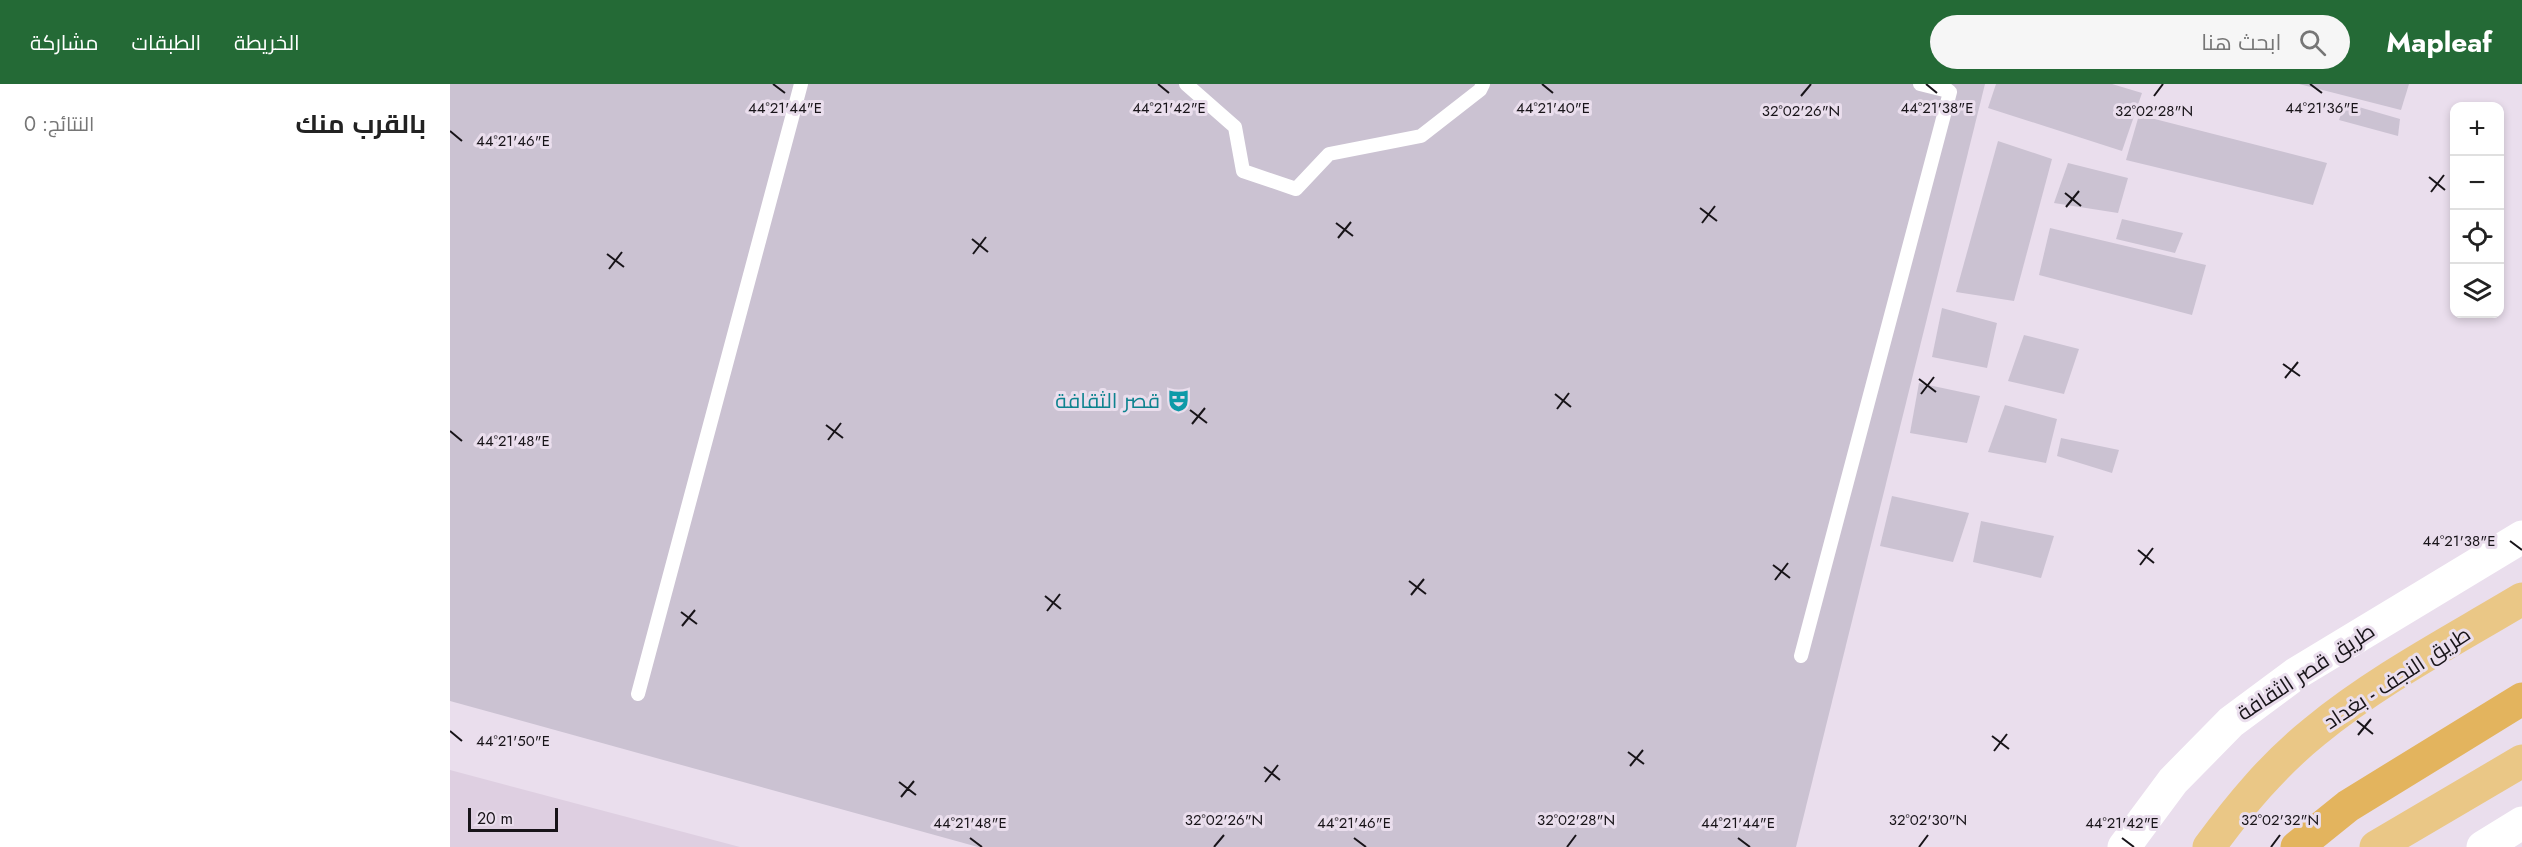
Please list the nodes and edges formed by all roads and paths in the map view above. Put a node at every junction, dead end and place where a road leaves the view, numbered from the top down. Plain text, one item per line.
1 (801, 84) edge
2 (1186, 84) edge
3 (1483, 84) edge
4 (1920, 84) edge
5 (1945, 88) edge
6 (2522, 537) edge
7 (2522, 599) edge
8 (1801, 656) dead end
9 (638, 694) dead end
10 (2522, 699) edge
11 (2522, 761) edge
12 (2522, 823) edge
13 (2124, 847) edge
14 (2209, 847) edge
15 (2297, 847) edge
16 (2376, 847) edge
17 (2483, 847) edge

1 - 9 lane
2 - 3 lane
4 - 5 lane
5 - 8 lane
6 - 13 street, طريق قصر الثقافة
7 - 14 main road, طريق النجف - بغداد
10 - 15 highway
11 - 16 main road
12 - 17 street

